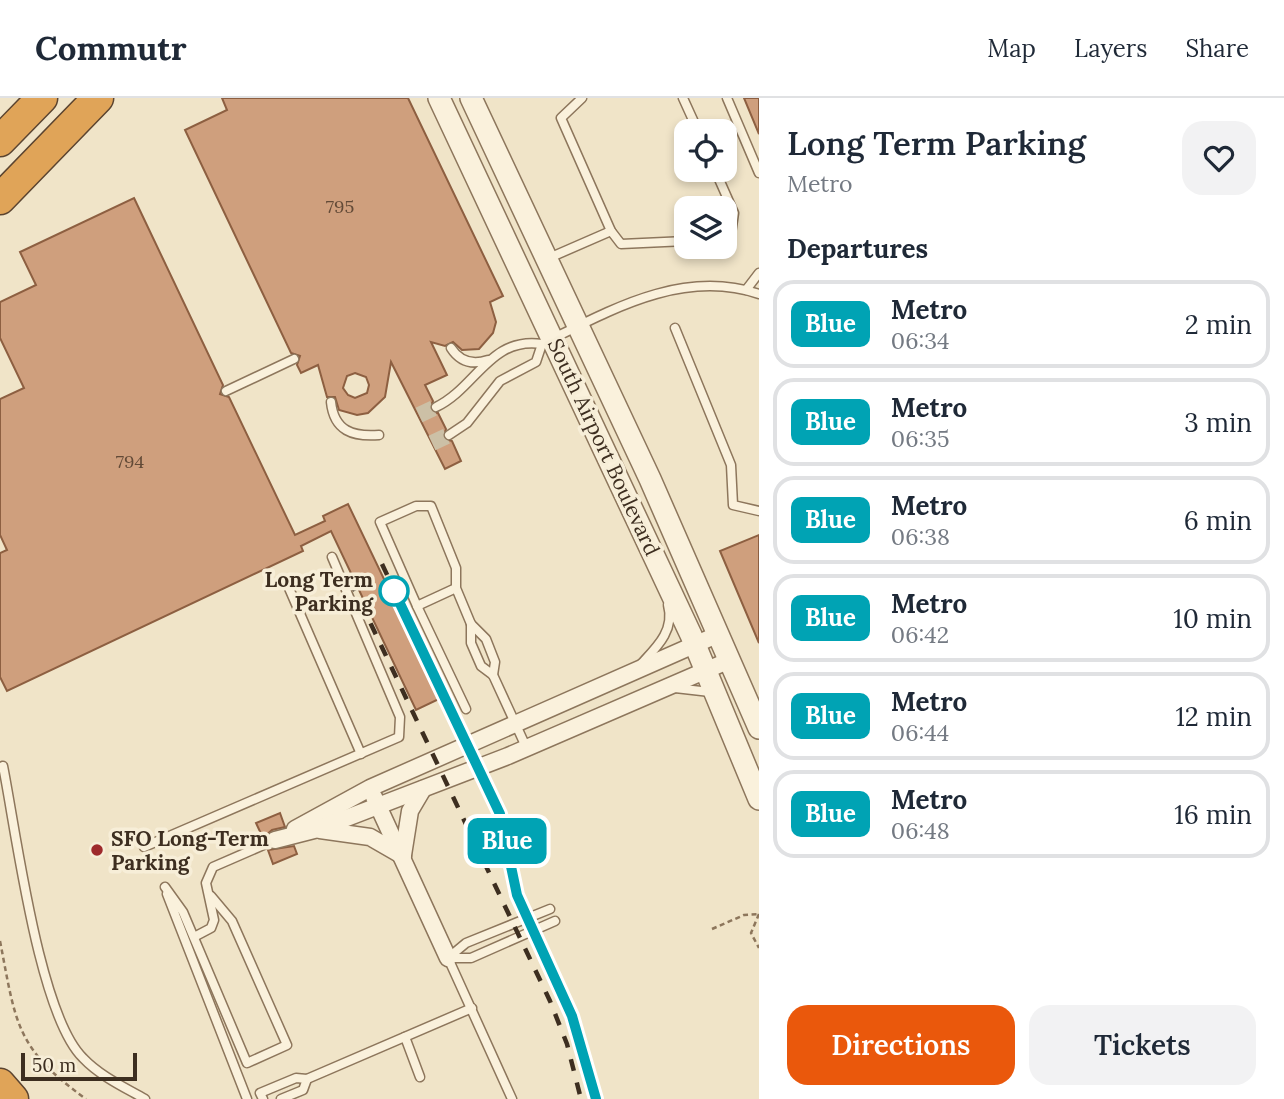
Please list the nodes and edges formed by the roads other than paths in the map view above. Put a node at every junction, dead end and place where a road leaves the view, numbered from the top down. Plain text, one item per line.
1 (42, 98) edge
2 (98, 98) edge
3 (439, 98) edge
4 (471, 98) edge
5 (582, 98) edge
6 (683, 98) edge
7 (727, 98) edge
8 (693, 119) edge
9 (6, 135) edge
10 (759, 173) edge
11 (0, 198) edge
12 (611, 231) junction
13 (674, 242) edge
14 (546, 259) junction
15 (759, 273) edge
16 (746, 290) junction
17 (759, 294) edge
18 (579, 327) junction
19 (676, 328) dead end
20 (548, 341) junction
21 (452, 348) dead end
22 (294, 359) dead end
23 (491, 359) junction
24 (226, 391) dead end
25 (331, 402) dead end
26 (436, 407) tunnel mouth
27 (379, 435) dead end
28 (449, 435) tunnel mouth
29 (759, 511) edge
30 (653, 552) junction
31 (332, 557) dead end
32 (285, 579) dead end
33 (456, 588) junction
34 (417, 606) junction
35 (471, 624) junction
36 (719, 634) junction
37 (695, 644) junction
38 (730, 660) junction
39 (636, 670) junction
40 (704, 671) junction
41 (493, 675) junction
42 (655, 691) junction
43 (713, 692) junction
44 (466, 709) dead end
45 (516, 725) junction
46 (759, 728) edge
47 (527, 748) junction
48 (361, 754) junction
49 (3, 766) dead end
50 (370, 788) junction
51 (423, 789) junction
52 (759, 799) edge
53 (378, 806) junction
54 (318, 829) junction
55 (275, 840) junction
56 (144, 847) dead end
57 (403, 856) junction
58 (211, 896) junction
59 (550, 909) dead end
60 (555, 922) dead end
61 (194, 937) junction
62 (448, 958) junction
63 (472, 1008) junction
64 (405, 1037) junction
65 (420, 1077) dead end
66 (307, 1079) junction
67 (0, 1084) edge
68 (262, 1096) edge
69 (12, 1099) edge
70 (145, 1099) edge
71 (247, 1099) edge
72 (281, 1099) edge
73 (512, 1099) edge

1 - 9 highway
2 - 11 highway
3 - 20 street, South Airport Boulevard
4 - 14 street, South Airport Boulevard
5 - 12 lane
6 - 8 lane
7 - 10 lane
12 - 13 lane
12 - 14 lane
14 - 18 street, South Airport Boulevard
15 - 16 lane
16 - 17 lane
16 - 18 lane
18 - 20 lane
18 - 36 street, South Airport Boulevard
19 - 29 lane
20 - 23 lane
20 - 28 lane
20 - 30 street, South Airport Boulevard
21 - 23 lane
22 - 24 lane
23 - 26 lane
25 - 27 lane
30 - 37 street, South Airport Boulevard
30 - 39 lane
31 - 48 lane
32 - 48 lane
33 - 34 lane
33 - 34 lane
33 - 35 lane
34 - 44 lane
35 - 41 lane
35 - 41 lane
36 - 37 street
36 - 38 street, South Airport Boulevard
37 - 39 street
37 - 40 street, South Airport Boulevard
38 - 40 street
38 - 46 street, South Airport Boulevard
39 - 45 street
40 - 42 street
40 - 43 street, South Airport Boulevard
41 - 45 lane
42 - 43 lane
42 - 47 street
43 - 52 street, South Airport Boulevard
45 - 47 lane
45 - 50 street
47 - 51 street
48 - 56 lane
49 - 70 lane
50 - 53 street
50 - 55 street
51 - 53 street
51 - 57 street
53 - 54 street
53 - 57 street
54 - 55 street
54 - 57 street
55 - 58 lane
57 - 62 street
58 - 61 lane
58 - 61 lane
59 - 62 lane
60 - 62 lane
61 - 71 lane
62 - 63 lane
63 - 64 lane
63 - 73 lane
64 - 65 lane
64 - 66 lane
66 - 68 lane
66 - 72 lane
67 - 69 highway

